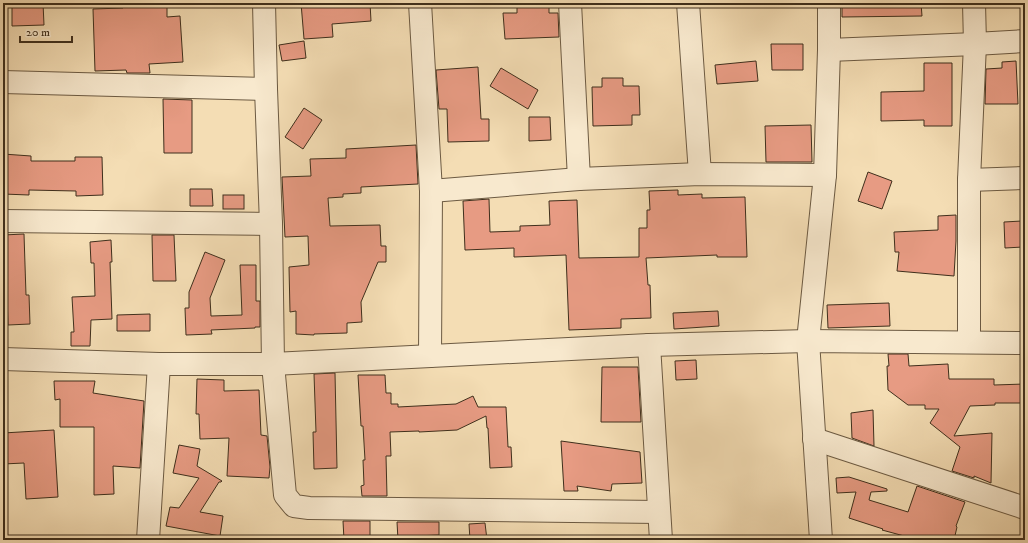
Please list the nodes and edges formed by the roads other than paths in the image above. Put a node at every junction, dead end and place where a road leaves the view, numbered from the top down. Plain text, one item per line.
1 (264, 3) edge
2 (420, 3) edge
3 (688, 3) edge
4 (830, 3) edge
5 (974, 3) edge
6 (574, 6) edge
7 (1025, 41) edge
8 (975, 44) junction
9 (830, 50) junction
10 (3, 82) edge
11 (266, 89) junction
12 (700, 174) junction
13 (825, 175) junction
14 (1025, 178) edge
15 (579, 179) junction
16 (969, 180) junction
17 (431, 192) junction
18 (3, 221) edge
19 (271, 224) junction
20 (808, 342) junction
21 (969, 342) junction
22 (1025, 343) edge
23 (649, 345) junction
24 (430, 356) junction
25 (3, 359) edge
26 (159, 364) junction
27 (273, 364) junction
28 (814, 439) junction
29 (1025, 508) edge
30 (659, 512) junction
31 (148, 540) edge
32 (661, 540) edge
33 (821, 540) edge

1 - 11 street
2 - 17 street
3 - 12 street
4 - 9 street
5 - 8 street
6 - 15 street
7 - 8 street
8 - 9 street
8 - 16 street
9 - 13 street
10 - 11 street
11 - 19 street
12 - 13 street
12 - 15 street
13 - 20 street
14 - 16 street
15 - 17 street
16 - 21 street
17 - 24 street
18 - 19 street
19 - 27 street
20 - 21 street
20 - 23 street
20 - 28 street
21 - 22 street
23 - 24 street
23 - 30 street
24 - 27 street
25 - 26 street
26 - 27 street
26 - 31 street
27 - 30 street
28 - 29 street
28 - 33 street
30 - 32 street

